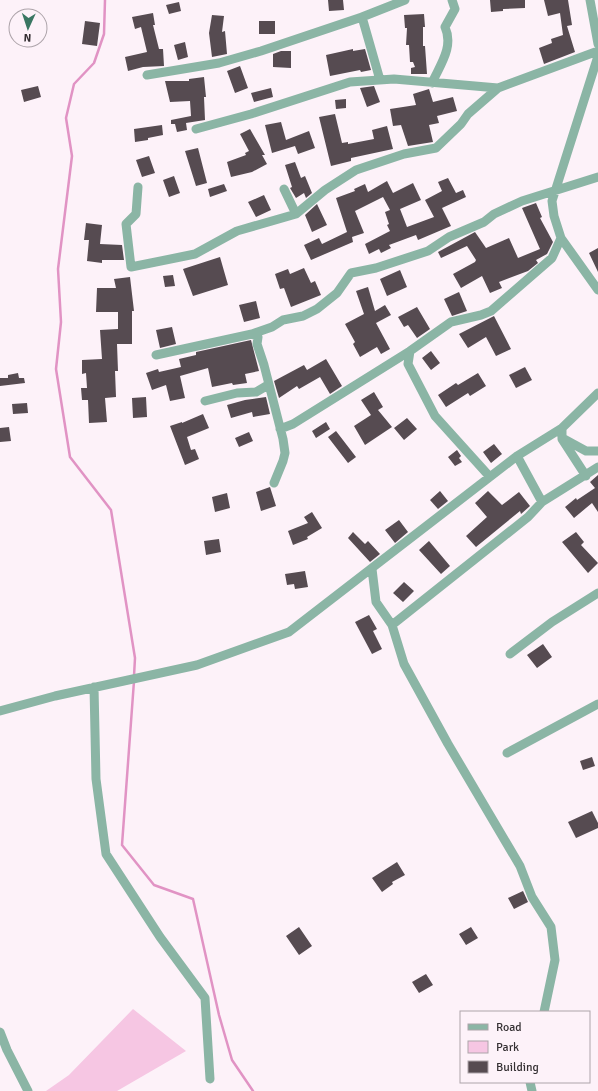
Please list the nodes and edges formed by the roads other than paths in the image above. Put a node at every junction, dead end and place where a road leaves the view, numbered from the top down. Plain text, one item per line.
1 (405, 0) edge
2 (452, 0) edge
3 (590, 0) edge
4 (362, 17) junction
5 (598, 44) edge
6 (598, 51) edge
7 (598, 56) edge
8 (147, 75) dead end
9 (380, 80) junction
10 (432, 83) junction
11 (498, 88) junction
12 (196, 129) dead end
13 (598, 177) edge
14 (138, 187) dead end
15 (284, 189) dead end
16 (557, 189) junction
17 (548, 198) junction
18 (296, 214) junction
19 (561, 238) junction
20 (598, 290) edge
21 (252, 334) junction
22 (410, 351) junction
23 (156, 355) dead end
24 (268, 385) junction
25 (598, 393) edge
26 (205, 401) dead end
27 (562, 428) junction
28 (280, 430) junction
29 (562, 439) junction
30 (598, 451) edge
31 (517, 456) junction
32 (598, 467) edge
33 (586, 476) junction
34 (490, 477) junction
35 (274, 483) dead end
36 (542, 502) junction
37 (372, 569) junction
38 (598, 593) edge
39 (392, 625) junction
40 (510, 654) dead end
41 (94, 688) junction
42 (598, 704) edge
43 (0, 711) edge
44 (507, 753) dead end
45 (544, 1011) edge
46 (0, 1032) edge
47 (210, 1079) dead end
48 (28, 1091) edge

1 - 4 street
2 - 10 street
3 - 5 street
4 - 8 street
4 - 9 street
6 - 11 street
7 - 16 street
9 - 10 street
9 - 12 street
10 - 11 street
11 - 18 street
13 - 16 street
14 - 18 street
15 - 18 street
16 - 17 street
17 - 19 street
17 - 21 street
19 - 20 street
19 - 22 street
21 - 23 street
21 - 24 street
22 - 28 street
22 - 34 street
24 - 26 street
24 - 28 street
25 - 27 street
27 - 29 street
27 - 31 street
28 - 35 street
29 - 30 street
29 - 33 street
31 - 34 street
31 - 36 street
32 - 33 street
33 - 36 street
34 - 37 street
36 - 39 street
37 - 39 street
37 - 41 street
38 - 40 street
39 - 45 street
41 - 43 street
41 - 47 street
42 - 44 street
46 - 48 street

